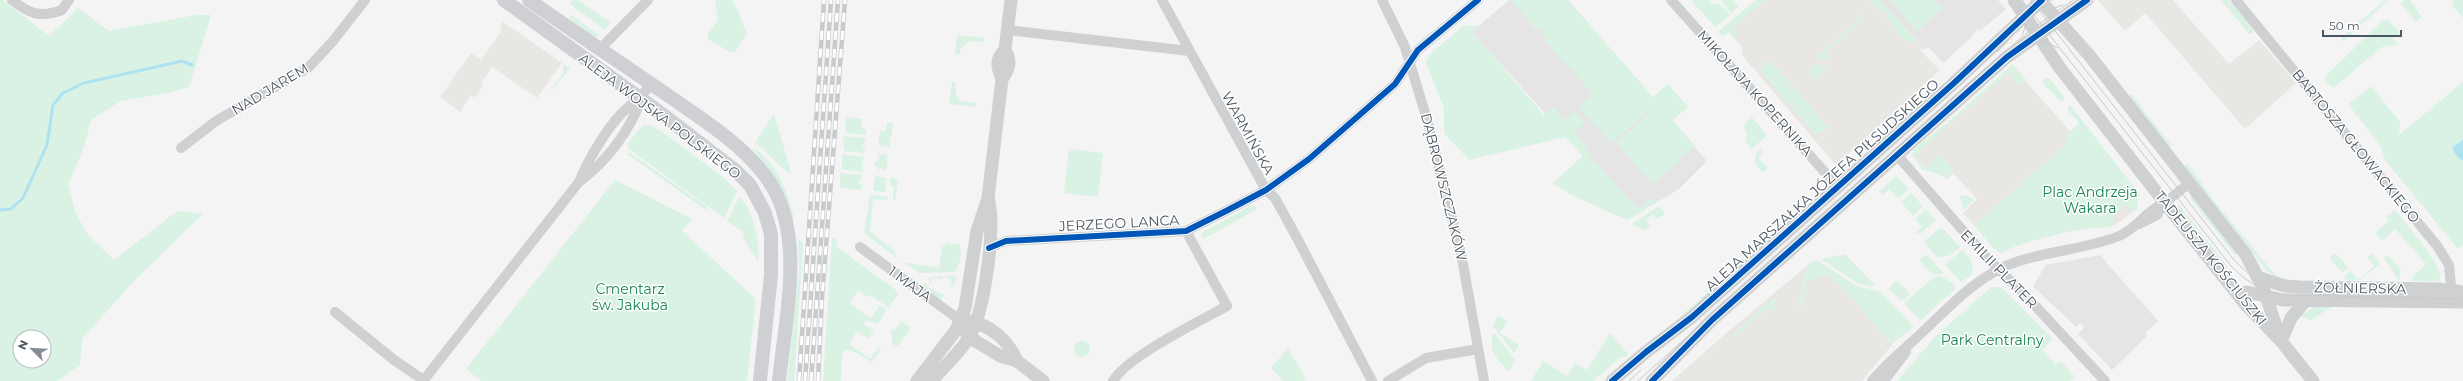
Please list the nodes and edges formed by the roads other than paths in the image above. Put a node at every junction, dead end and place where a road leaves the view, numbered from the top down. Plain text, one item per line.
1 (12, 0) edge
2 (69, 0) edge
3 (365, 0) edge
4 (504, 0) edge
5 (529, 0) edge
6 (648, 0) edge
7 (1011, 0) edge
8 (1162, 0) edge
9 (1382, 0) edge
10 (1478, 0) edge
11 (1671, 0) edge
12 (2014, 0) edge
13 (2041, 0) edge
14 (2087, 0) edge
15 (2236, 0) edge
16 (2025, 16) junction
17 (2059, 20) junction
18 (1008, 30) junction
19 (2037, 35) junction
20 (600, 49) junction
21 (1189, 51) junction
22 (1410, 64) junction
23 (652, 83) junction
24 (640, 99) junction
25 (181, 148) dead end
26 (1897, 155) junction
27 (2189, 183) junction
28 (1838, 187) junction
29 (1266, 190) junction
30 (988, 198) junction
31 (1849, 198) junction
32 (2165, 203) junction
33 (991, 231) junction
34 (1186, 231) junction
35 (1006, 241) junction
36 (860, 247) dead end
37 (988, 248) junction
38 (1997, 269) junction
39 (2257, 277) junction
40 (2237, 294) junction
41 (2266, 297) junction
42 (2457, 297) edge
43 (2306, 300) junction
44 (335, 312) dead end
45 (961, 321) junction
46 (976, 323) junction
47 (969, 337) junction
48 (1915, 339) junction
49 (2281, 341) junction
50 (1478, 349) junction
51 (1017, 361) junction
52 (424, 381) edge
53 (760, 381) edge
54 (779, 381) edge
55 (917, 381) edge
56 (932, 381) edge
57 (1043, 381) edge
58 (1113, 381) edge
59 (1372, 381) edge
60 (1388, 381) edge
61 (1484, 381) edge
62 (1612, 381) edge
63 (1652, 381) edge
64 (1872, 381) edge
65 (1884, 381) edge
66 (2105, 381) edge
67 (2313, 381) edge

1 - 2 street
3 - 25 street, NAD JAREM
4 - 24 main road, ALEJA WOJSKA POLSKIEGO
5 - 20 main road, ALEJA WOJSKA POLSKIEGO
6 - 20 street
7 - 18 street
8 - 21 street, WARMIŃSKA
9 - 22 street, DĄBROWSZCZAKÓW
10 - 22 street, JERZEGO LANCA
11 - 28 street, MIKOŁAJA KOPERNIKA
12 - 16 street, TADEUSZA KOŚCIUSZKI
13 - 16 street, ALEJA MARSZAŁKA JÓZEFA PIŁSUDSKIEGO
13 - 17 street, TADEUSZA KOŚCIUSZKI
14 - 17 street, ALEJA MARSZAŁKA JÓZEFA PIŁSUDSKIEGO
15 - 42 street, BARTOSZA GŁOWACKIEGO
16 - 19 street, TADEUSZA KOŚCIUSZKI
16 - 28 street, ALEJA MARSZAŁKA JÓZEFA PIŁSUDSKIEGO
17 - 19 street, ALEJA MARSZAŁKA JÓZEFA PIŁSUDSKIEGO
17 - 27 street, TADEUSZA KOŚCIUSZKI
18 - 21 street
18 - 30 street
19 - 26 street, ALEJA MARSZAŁKA JÓZEFA PIŁSUDSKIEGO
19 - 32 street, TADEUSZA KOŚCIUSZKI
20 - 23 main road, ALEJA WOJSKA POLSKIEGO
21 - 29 street, WARMIŃSKA
22 - 29 street, JERZEGO LANCA
22 - 50 street, DĄBROWSZCZAKÓW
23 - 24 street
23 - 54 main road, ALEJA WOJSKA POLSKIEGO
24 - 52 street
24 - 53 main road, ALEJA WOJSKA POLSKIEGO
26 - 31 street, ALEJA MARSZAŁKA JÓZEFA PIŁSUDSKIEGO
26 - 38 street, EMILII PLATER
27 - 32 street
27 - 39 street, TADEUSZA KOŚCIUSZKI
28 - 31 street
28 - 62 street, ALEJA MARSZAŁKA JÓZEFA PIŁSUDSKIEGO
29 - 34 street, JERZEGO LANCA
29 - 59 street, WARMIŃSKA
30 - 33 street
30 - 45 street
31 - 63 street, ALEJA MARSZAŁKA JÓZEFA PIŁSUDSKIEGO
32 - 38 street
32 - 40 street, TADEUSZA KOŚCIUSZKI
33 - 35 street
33 - 37 street
34 - 35 street, JERZEGO LANCA
34 - 58 street
35 - 37 street, JERZEGO LANCA
36 - 45 street, 1 MAJA
37 - 46 street
38 - 48 street
38 - 66 street, EMILII PLATER
39 - 41 street, TADEUSZA KOŚCIUSZKI
39 - 42 street, ŻOŁNIERSKA
40 - 41 street, ŻOŁNIERSKA
40 - 49 street, TADEUSZA KOŚCIUSZKI
41 - 43 street, ŻOŁNIERSKA
41 - 49 street, TADEUSZA KOŚCIUSZKI
42 - 43 street, ŻOŁNIERSKA
43 - 49 street, ŻOŁNIERSKA
44 - 52 street
45 - 46 street, 1 MAJA
45 - 47 street, 1 MAJA
45 - 55 street
46 - 47 street
46 - 51 street, 1 MAJA
47 - 51 street, 1 MAJA
47 - 56 street
48 - 64 street
48 - 65 street
49 - 67 street, TADEUSZA KOŚCIUSZKI
50 - 60 street
50 - 61 street, DĄBROWSZCZAKÓW
51 - 57 street, 1 MAJA

